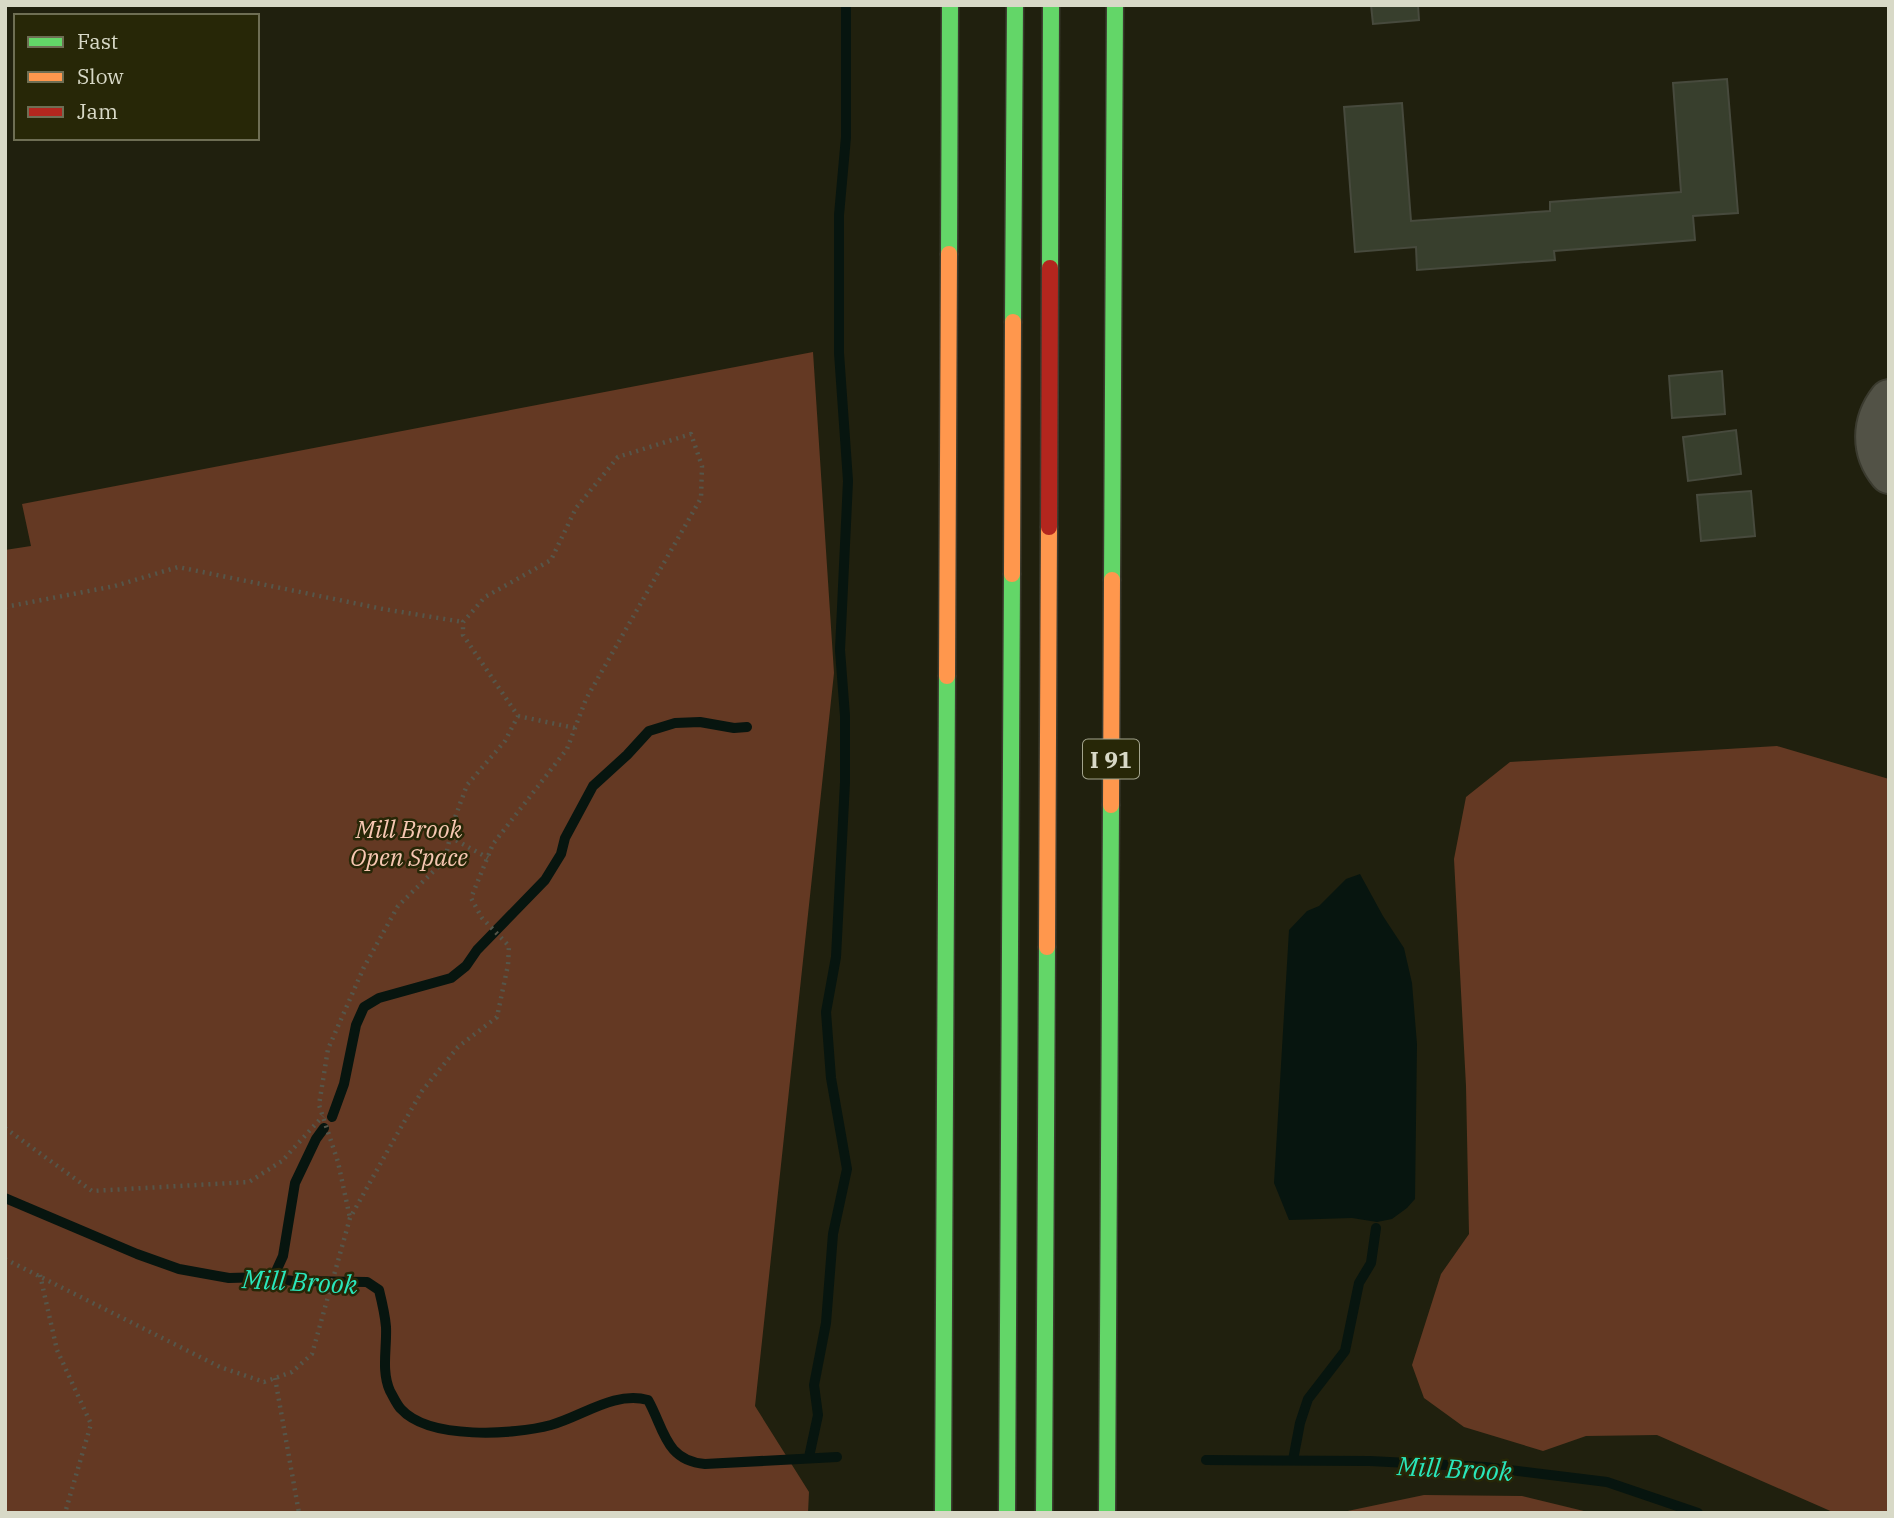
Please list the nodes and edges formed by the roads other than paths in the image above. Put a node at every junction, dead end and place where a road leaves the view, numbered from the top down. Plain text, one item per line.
1 (950, 5) edge
2 (1014, 5) edge
3 (1051, 5) edge
4 (1115, 5) edge
5 (1889, 399) edge
6 (1889, 474) edge
7 (943, 1513) edge
8 (1007, 1513) edge
9 (1044, 1513) edge
10 (1107, 1513) edge

1 - 7 highway
2 - 8 highway
3 - 9 highway
4 - 10 highway, I 91
5 - 6 street

